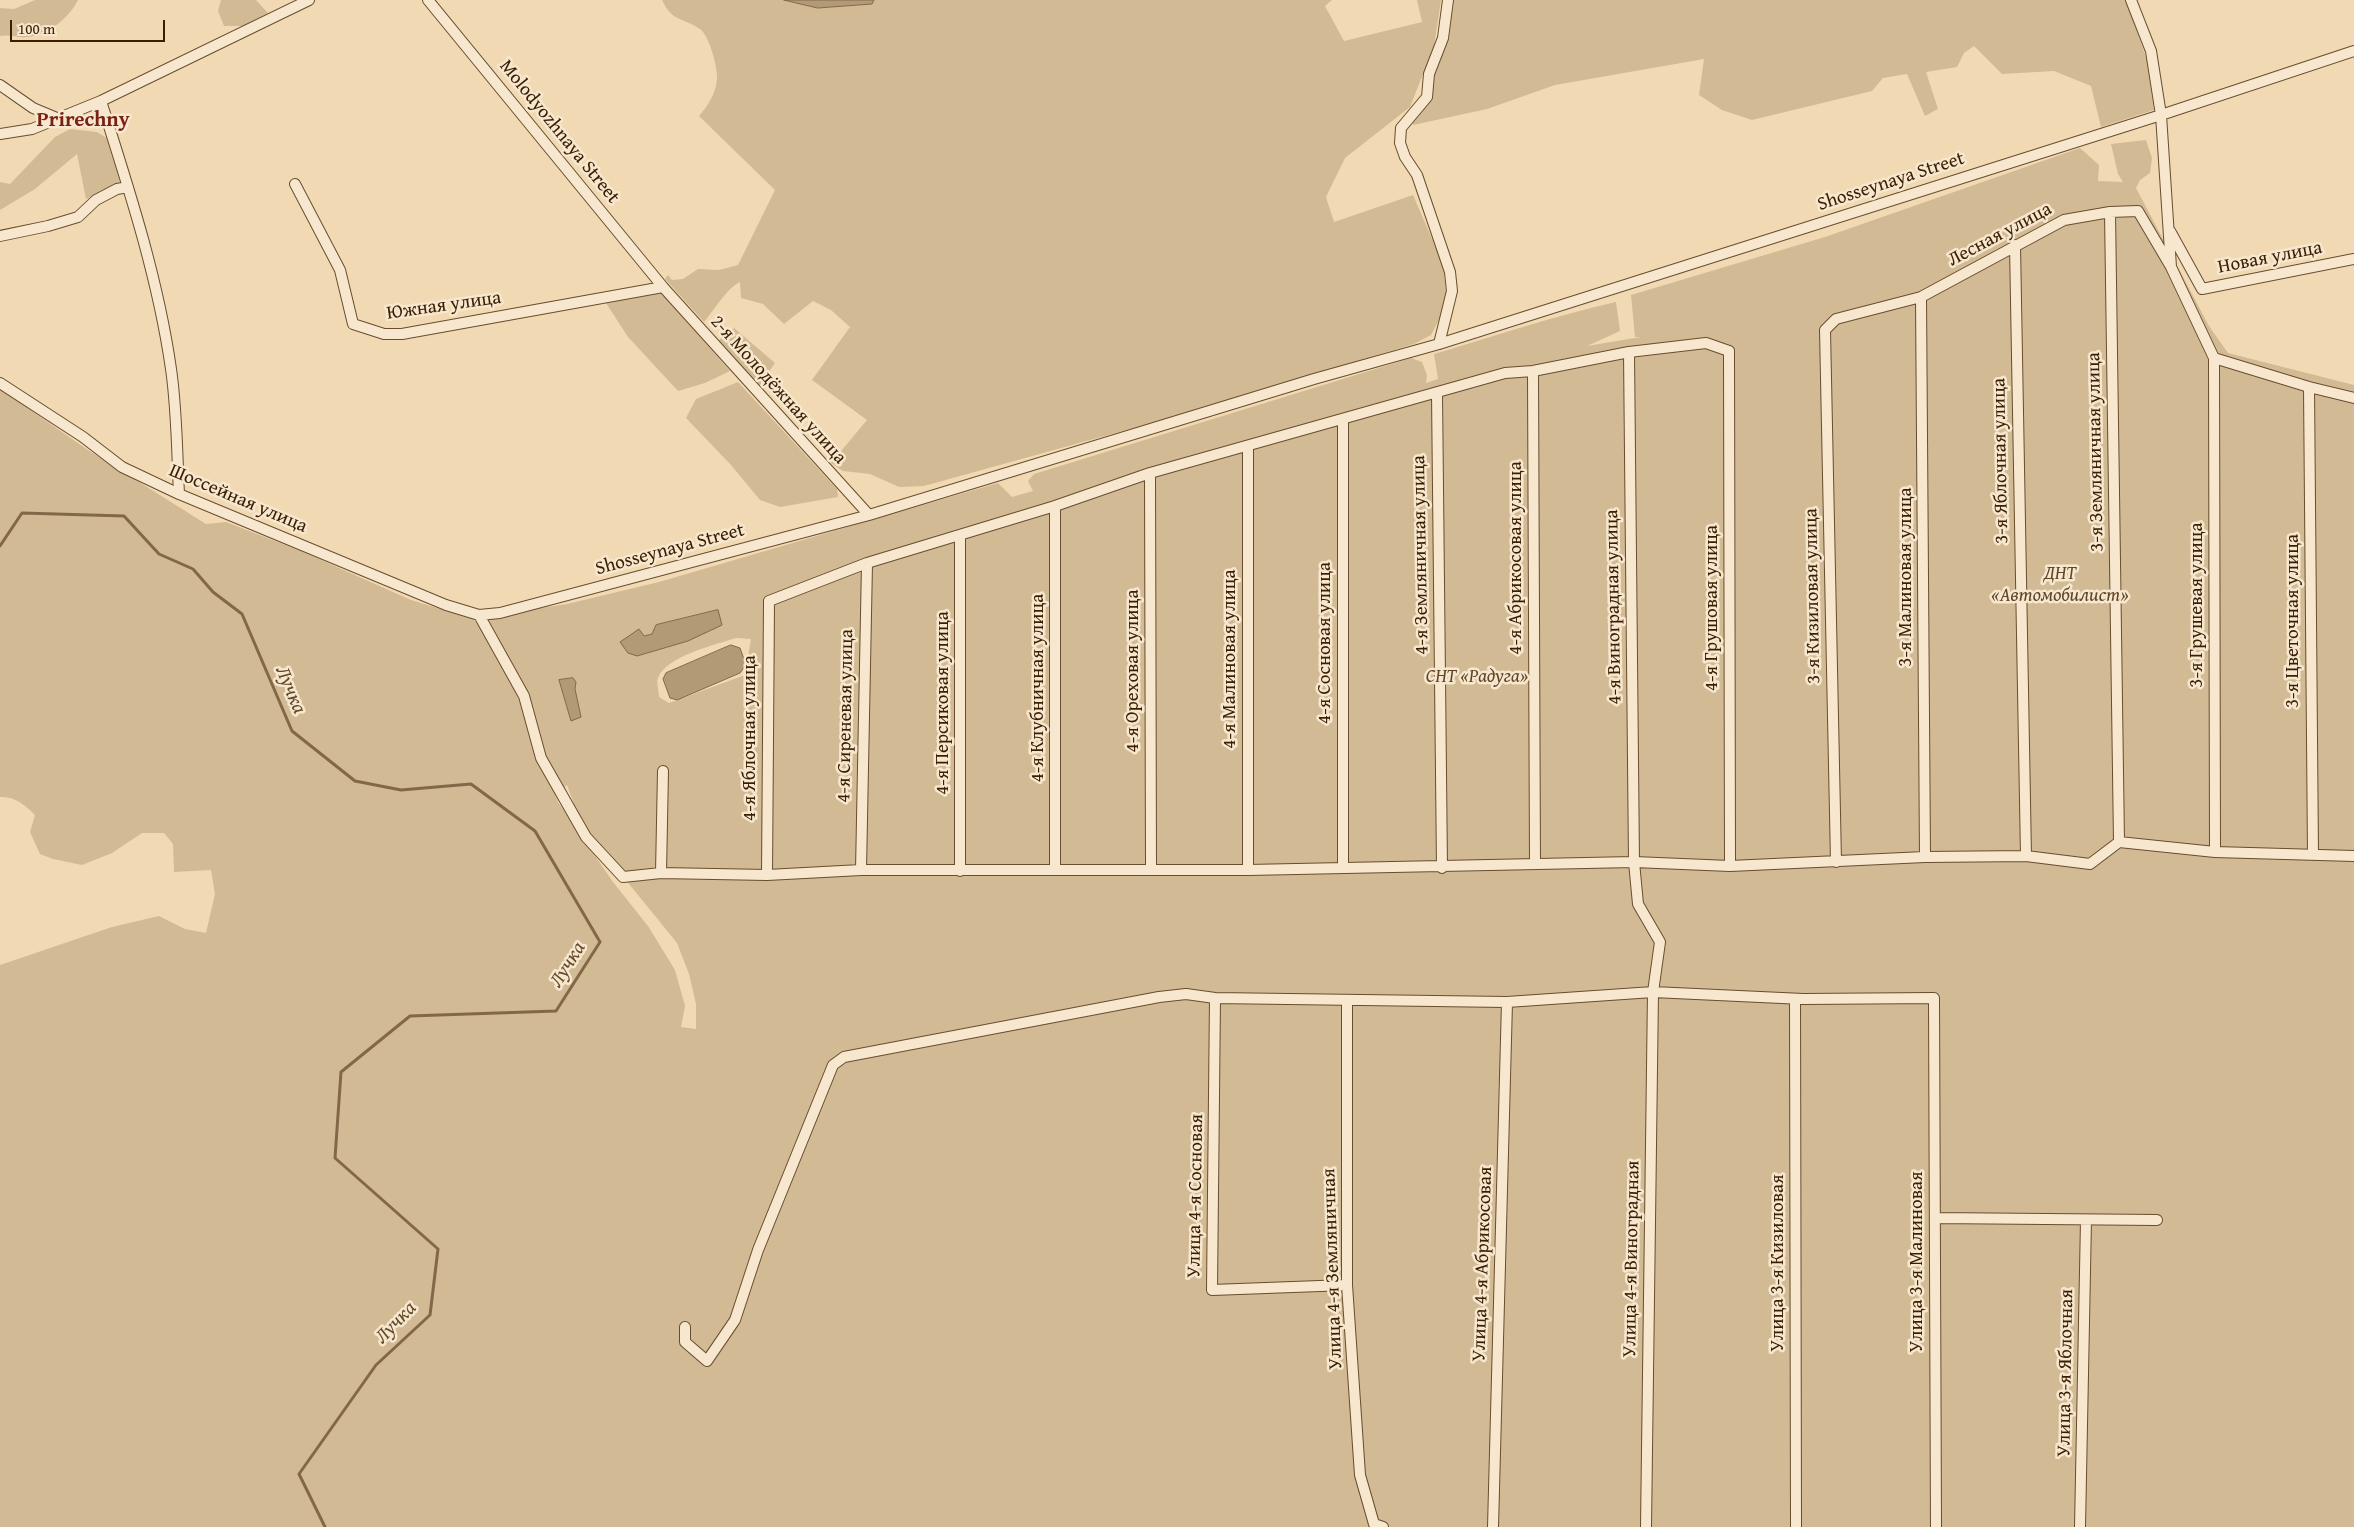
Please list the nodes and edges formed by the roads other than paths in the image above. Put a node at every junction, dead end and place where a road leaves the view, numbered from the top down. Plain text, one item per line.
1 (309, 0) edge
2 (428, 0) edge
3 (1448, 0) edge
4 (2131, 0) edge
5 (2354, 51) edge
6 (0, 85) edge
7 (101, 101) junction
8 (2162, 115) junction
9 (57, 118) junction
10 (0, 134) edge
11 (295, 184) dead end
12 (128, 187) junction
13 (2110, 212) junction
14 (2169, 229) junction
15 (0, 236) edge
16 (2014, 245) junction
17 (2354, 259) edge
18 (2171, 267) junction
19 (663, 287) junction
20 (1921, 297) junction
21 (1825, 330) joint
22 (1439, 344) junction
23 (1629, 352) junction
24 (2214, 358) junction
25 (1533, 371) junction
26 (0, 383) edge
27 (2309, 387) junction
28 (1437, 392) junction
29 (2354, 398) edge
30 (1343, 419) junction
31 (1248, 447) junction
32 (1150, 473) junction
33 (180, 494) junction
34 (1056, 506) junction
35 (869, 515) junction
36 (960, 535) junction
37 (867, 563) junction
38 (479, 615) junction
39 (663, 772) dead end
40 (2119, 842) junction
41 (2215, 852) junction
42 (2313, 855) junction
43 (2026, 856) junction
44 (2354, 856) edge
45 (1925, 857) junction
46 (1634, 862) junction
47 (1836, 862) junction
48 (1535, 864) junction
49 (1730, 866) junction
50 (1343, 867) junction
51 (1442, 868) junction
52 (1152, 869) junction
53 (861, 870) junction
54 (1055, 870) junction
55 (1248, 870) junction
56 (960, 871) junction
57 (661, 873) junction
58 (767, 875) junction
59 (1653, 992) junction
60 (1215, 998) junction
61 (1796, 999) junction
62 (1347, 1001) junction
63 (1507, 1002) junction
64 (1935, 1218) junction
65 (2086, 1220) junction
66 (2157, 1220) dead end
67 (1347, 1285) junction
68 (685, 1327) dead end
69 (1383, 1527) edge
70 (1493, 1527) edge
71 (1646, 1527) edge
72 (1796, 1527) edge
73 (1936, 1527) edge
74 (2080, 1527) edge

1 - 7 street
2 - 19 street, Molodyozhnaya Street
3 - 22 street
4 - 8 street, Лесная улица
5 - 8 street, Shosseynaya Street
6 - 9 street
7 - 9 street
7 - 12 street
8 - 14 street, Лесная улица
8 - 22 street, Shosseynaya Street
9 - 10 street
11 - 19 street, Южная улица
12 - 15 street
12 - 33 street
13 - 16 street, Лесная улица
13 - 18 street, Лесная улица
13 - 40 street, 3-я Земляничная улица
14 - 17 street, Новая улица
14 - 18 street, Лесная улица
16 - 20 street, Лесная улица
16 - 43 street, 3-я Яблочная улица
18 - 24 street, Лесная улица
19 - 35 street, 2-я Молодёжная улица
20 - 21 street, Лесная улица
20 - 45 street, 3-я Малиновая улица
21 - 47 street, 3-я Кизиловая улица
22 - 35 street, Shosseynaya Street
23 - 25 street
23 - 46 street, 4-я Виноградная улица
23 - 49 street, 4-я Грушовая улица
24 - 27 street
24 - 41 street, 3-я Грушевая улица
25 - 28 street
25 - 48 street, 4-я Абрикосовая улица
26 - 33 street, Шоссейная улица
27 - 29 street
27 - 42 street, 3-я Цветочная улица
28 - 30 street
28 - 51 street, 4-я Земляничная улица
30 - 31 street
30 - 50 street, 4-я Сосновая улица
31 - 32 street
31 - 55 street, 4-я Малиновая улица
32 - 34 street
32 - 52 street, 4-я Ореховая улица
33 - 38 street, Шоссейная улица
34 - 36 street
34 - 54 street, 4-я Клубничная улица
35 - 38 street, Shosseynaya Street
36 - 37 street
36 - 56 street, 4-я Персиковая улица
37 - 53 street, 4-я Сиреневая улица
37 - 58 street, 4-я Яблочная улица
38 - 57 street
39 - 57 street
40 - 41 street
40 - 43 street
41 - 42 street
42 - 44 street
43 - 45 street
45 - 47 street
46 - 48 street
46 - 49 street
46 - 59 street, 4-я Виноградная улица
47 - 49 street
48 - 51 street
50 - 51 street
50 - 55 street
52 - 54 street
52 - 55 street
53 - 56 street
53 - 58 street
54 - 56 street
57 - 58 street
59 - 61 street
59 - 63 street
59 - 71 street, Улица 4-я Виноградная
60 - 62 street
60 - 67 street, Улица 4-я Сосновая
60 - 68 street
61 - 64 street, Улица 3-я Малиновая
61 - 72 street, Улица 3-я Кизиловая
62 - 63 street
62 - 67 street, Улица 4-я Земляничная
63 - 70 street, Улица 4-я Абрикосовая
64 - 65 street
64 - 73 street, Улица 3-я Малиновая
65 - 66 street
65 - 74 street, Улица 3-я Яблочная
67 - 69 street, Улица 4-я Земляничная

